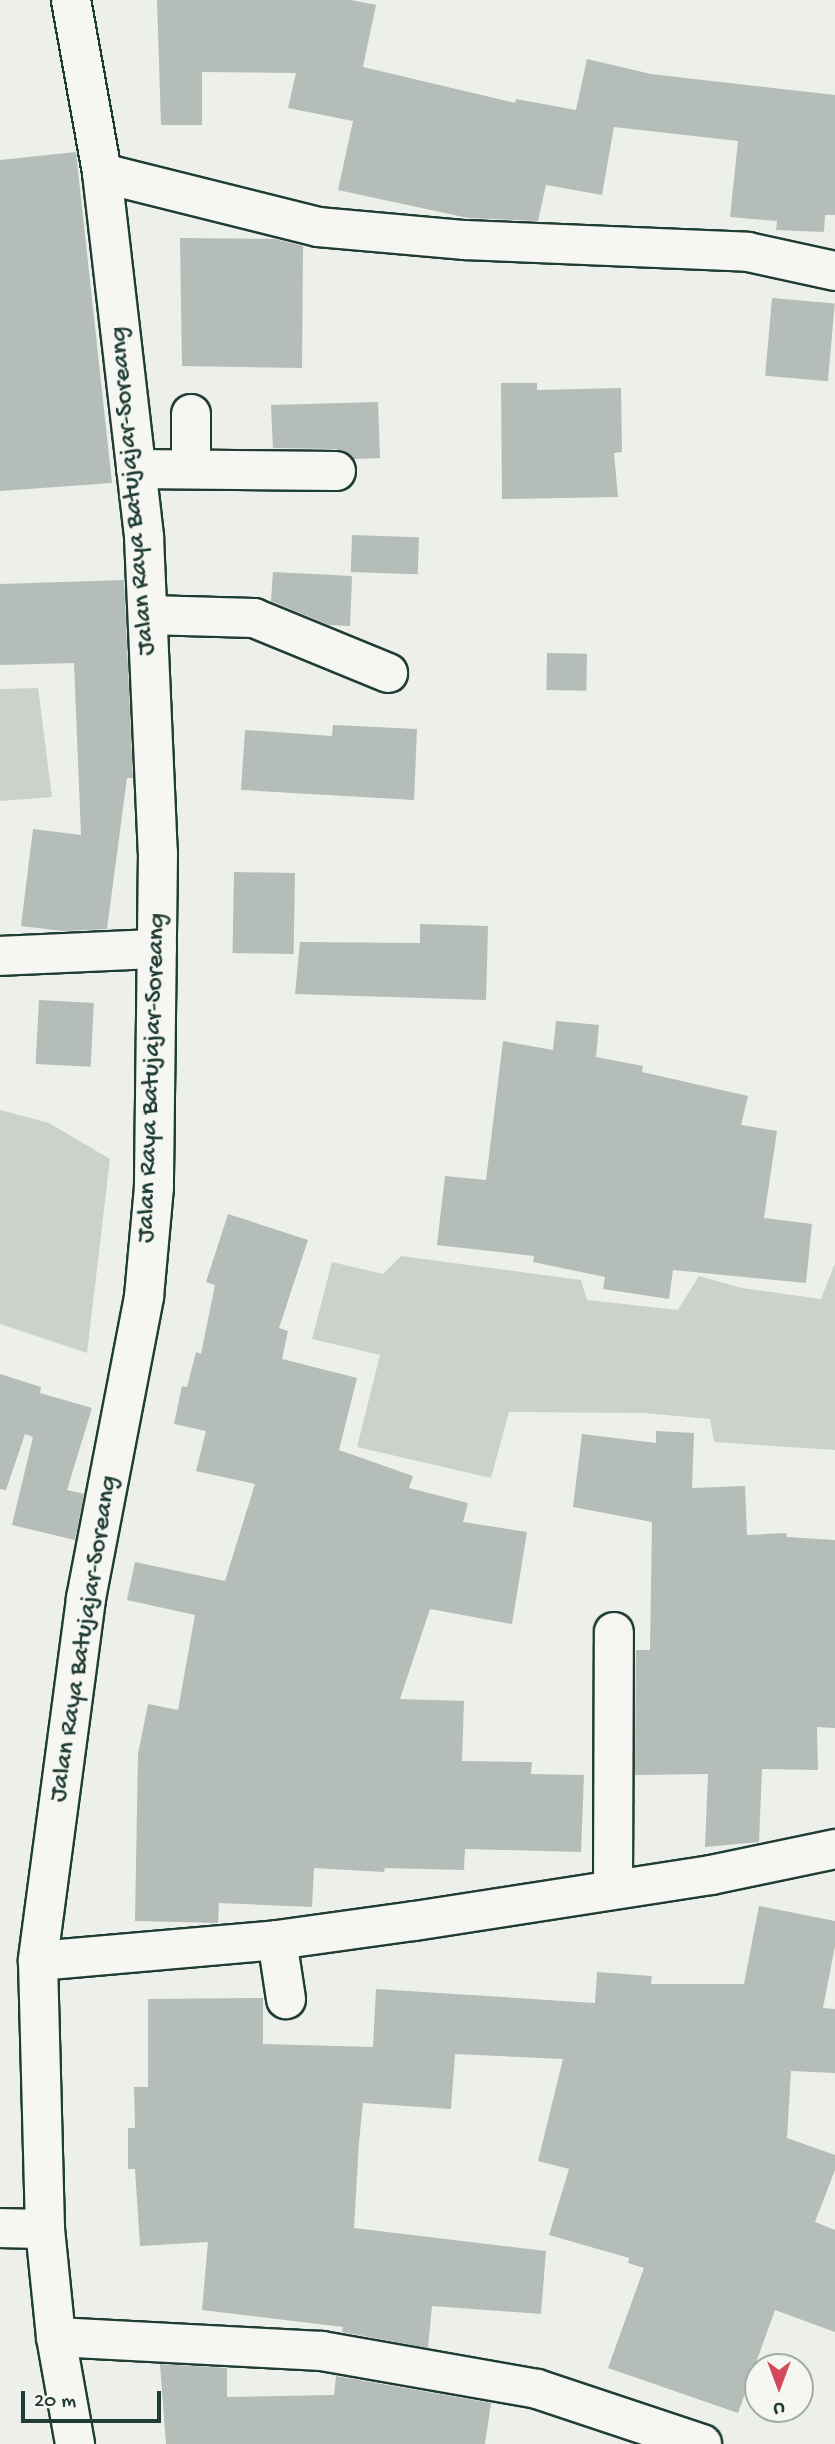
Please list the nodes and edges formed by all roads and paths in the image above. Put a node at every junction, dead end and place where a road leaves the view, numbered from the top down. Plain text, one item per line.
1 (71, 0) edge
2 (102, 173) junction
3 (835, 271) edge
4 (191, 414) dead end
5 (136, 470) junction
6 (191, 470) junction
7 (336, 471) dead end
8 (148, 615) junction
9 (388, 673) dead end
10 (157, 949) junction
11 (0, 956) edge
12 (614, 1632) dead end
13 (835, 1849) edge
14 (613, 1887) junction
15 (277, 1940) junction
16 (38, 1961) junction
17 (286, 1999) dead end
18 (0, 2228) edge
19 (44, 2229) junction
20 (56, 2337) junction
21 (75, 2444) edge
22 (702, 2444) edge

1 - 2 main road, Jalan Raya Batujajar-Soreang
2 - 3 main road
2 - 5 main road, Jalan Raya Batujajar-Soreang
4 - 6 main road
5 - 6 main road
5 - 8 main road, Jalan Raya Batujajar-Soreang
6 - 7 main road
8 - 9 main road
8 - 10 main road, Jalan Raya Batujajar-Soreang
10 - 11 main road
10 - 16 main road, Jalan Raya Batujajar-Soreang
12 - 14 main road
13 - 14 main road
14 - 15 main road
15 - 16 main road
15 - 17 main road
16 - 19 main road, Jalan Raya Batujajar-Soreang
18 - 19 main road
19 - 20 main road, Jalan Raya Batujajar-Soreang
20 - 21 main road, Jalan Raya Batujajar-Soreang
20 - 22 main road

